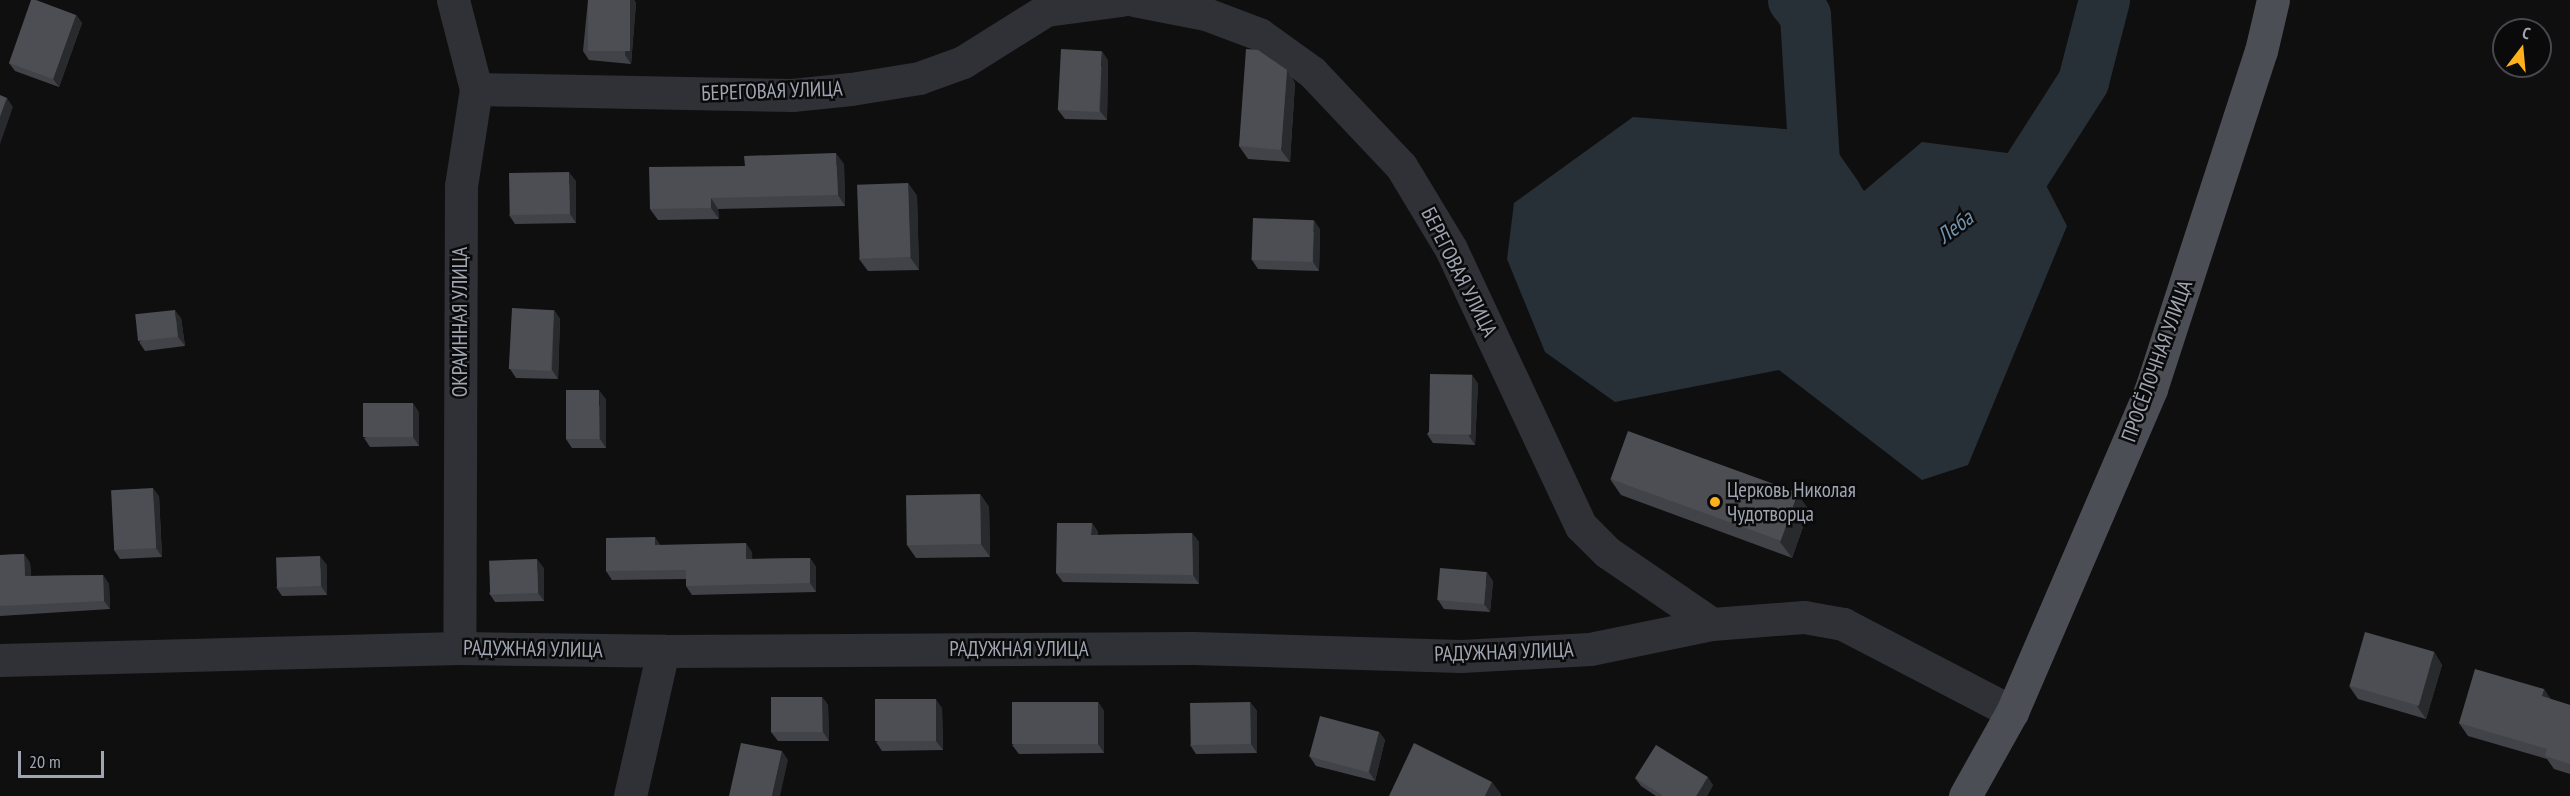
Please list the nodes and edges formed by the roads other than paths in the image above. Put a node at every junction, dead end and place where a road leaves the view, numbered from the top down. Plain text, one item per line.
1 (453, 0) edge
2 (1121, 0) edge
3 (1134, 0) edge
4 (2273, 0) edge
5 (476, 89) junction
6 (1712, 624) junction
7 (459, 648) junction
8 (663, 651) junction
9 (0, 660) edge
10 (2012, 712) junction
11 (630, 796) edge
12 (1965, 796) edge

1 - 5 street, ОКРАИННАЯ УЛИЦА
2 - 5 street, БЕРЕГОВАЯ УЛИЦА
3 - 6 street, БЕРЕГОВАЯ УЛИЦА
4 - 10 main road, ПРОСЁЛОЧНАЯ УЛИЦА
5 - 7 street, ОКРАИННАЯ УЛИЦА
6 - 8 street, РАДУЖНАЯ УЛИЦА
6 - 10 street, РАДУЖНАЯ УЛИЦА
7 - 8 street, РАДУЖНАЯ УЛИЦА
7 - 9 street, РАДУЖНАЯ УЛИЦА
8 - 11 street
10 - 12 main road, ПРОСЁЛОЧНАЯ УЛИЦА

